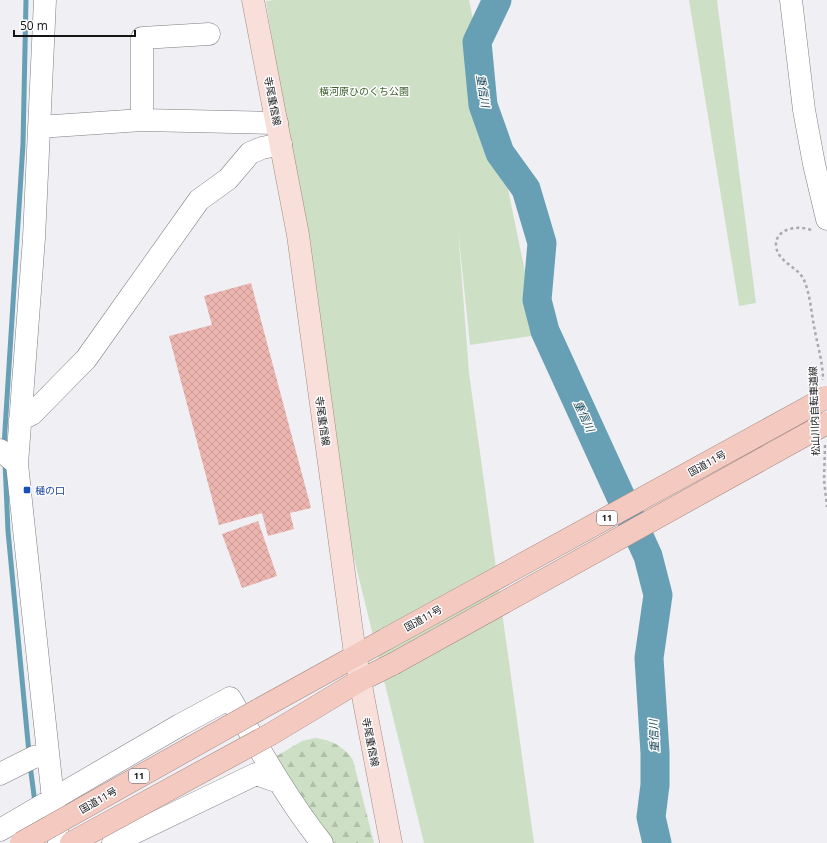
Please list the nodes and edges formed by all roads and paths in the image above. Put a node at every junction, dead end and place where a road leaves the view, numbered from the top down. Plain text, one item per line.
1 (45, 0) edge
2 (253, 0) edge
3 (791, 0) edge
4 (210, 34) dead end
5 (142, 120) junction
6 (277, 123) junction
7 (39, 127) junction
8 (281, 144) junction
9 (821, 226) edge
10 (825, 389) edge
11 (20, 420) junction
12 (827, 423) edge
13 (825, 444) dead end
14 (0, 450) edge
15 (9, 467) edge
16 (827, 507) edge
17 (355, 654) junction
18 (359, 681) junction
19 (48, 754) junction
20 (0, 774) edge
21 (279, 782) junction
22 (53, 799) junction
23 (0, 830) edge
24 (21, 843) edge
25 (59, 843) edge
26 (71, 843) edge
27 (113, 843) edge
28 (322, 843) edge
29 (391, 843) edge

1 - 7 street
2 - 6 main road, 寺尾重信線
3 - 9 street
4 - 5 street
5 - 6 street
5 - 7 street
6 - 8 main road, 寺尾重信線
7 - 11 street
8 - 11 street
8 - 17 main road, 寺尾重信線
9 - 10 path, 松山川内自転車道線
10 - 17 highway, 国道11号 / 11, bridge
11 - 15 street
12 - 18 highway, 11, bridge
13 - 16 path, 松山川内自転車道線
14 - 15 street
15 - 19 street
17 - 18 main road, 寺尾重信線
17 - 24 highway, 国道11号 / 11, bridge
18 - 26 highway, 11, bridge
18 - 29 main road, 寺尾重信線
19 - 20 street
19 - 22 street
21 - 22 street
21 - 27 street
21 - 28 street
22 - 23 street
22 - 25 street

